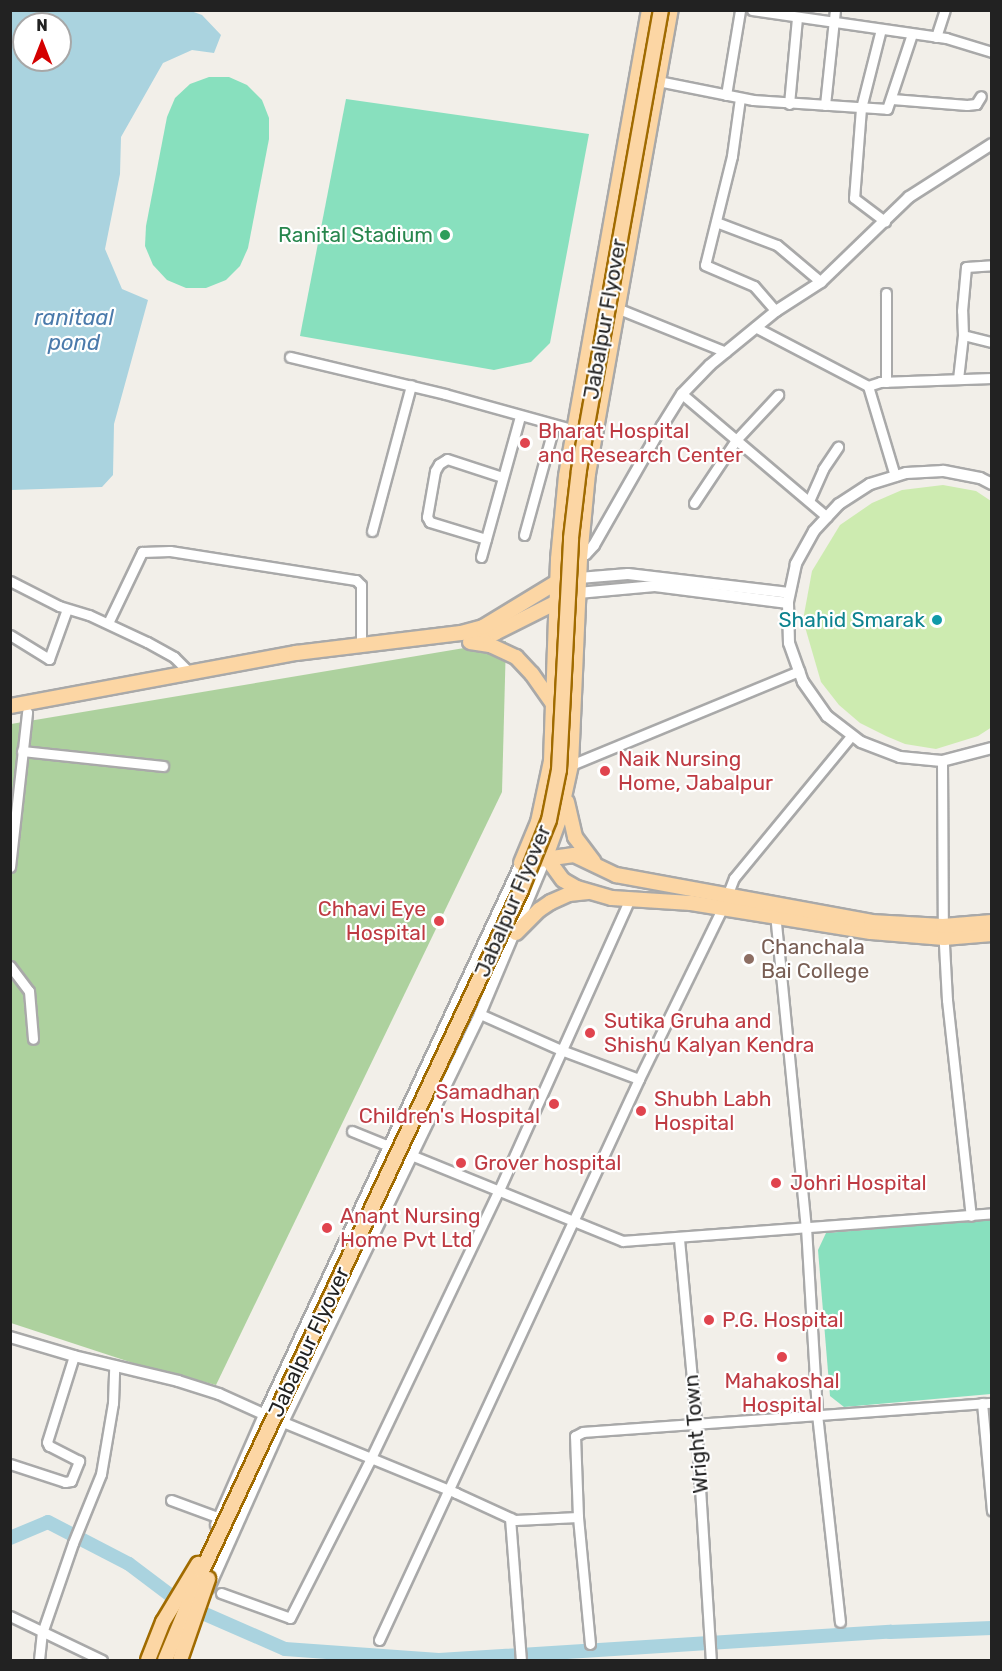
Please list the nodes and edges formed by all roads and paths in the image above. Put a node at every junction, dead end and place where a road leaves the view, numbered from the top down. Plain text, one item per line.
1 (649, 10) edge
2 (661, 10) edge
3 (671, 10) edge
4 (740, 10) edge
5 (752, 10) edge
6 (835, 10) edge
7 (945, 10) edge
8 (797, 18) junction
9 (835, 23) junction
10 (881, 29) junction
11 (912, 34) junction
12 (936, 37) junction
13 (992, 52) edge
14 (658, 81) junction
15 (726, 95) junction
16 (981, 96) dead end
17 (740, 98) junction
18 (892, 99) junction
19 (789, 104) junction
20 (825, 105) junction
21 (861, 108) junction
22 (627, 138) junction
23 (647, 142) junction
24 (992, 144) edge
25 (885, 221) junction
26 (716, 222) junction
27 (992, 265) edge
28 (821, 282) junction
29 (886, 293) dead end
30 (619, 309) junction
31 (776, 311) junction
32 (755, 327) junction
33 (963, 335) junction
34 (992, 342) edge
35 (726, 352) junction
36 (290, 357) dead end
37 (992, 378) edge
38 (958, 379) junction
39 (886, 382) junction
40 (411, 385) junction
41 (868, 386) junction
42 (682, 394) junction
43 (778, 395) dead end
44 (520, 416) junction
45 (554, 426) junction
46 (573, 430) junction
47 (594, 433) junction
48 (736, 440) junction
49 (838, 447) dead end
50 (894, 476) junction
51 (502, 477) junction
52 (992, 483) edge
53 (809, 501) junction
54 (694, 503) dead end
55 (827, 516) junction
56 (372, 531) dead end
57 (524, 535) dead end
58 (486, 539) junction
59 (481, 557) dead end
60 (580, 558) junction
61 (558, 559) junction
62 (579, 578) junction
63 (10, 581) edge
64 (557, 582) junction
65 (578, 593) junction
66 (789, 598) junction
67 (557, 601) junction
68 (68, 609) junction
69 (108, 623) junction
70 (10, 635) edge
71 (461, 641) junction
72 (361, 645) junction
73 (799, 671) junction
74 (190, 673) junction
75 (553, 704) junction
76 (10, 706) edge
77 (27, 712) junction
78 (10, 715) edge
79 (852, 735) junction
80 (992, 748) edge
81 (22, 751) junction
82 (942, 761) junction
83 (571, 765) junction
84 (163, 766) dead end
85 (566, 794) junction
86 (534, 835) junction
87 (545, 859) junction
88 (521, 863) junction
89 (595, 863) junction
90 (10, 867) edge
91 (590, 892) junction
92 (630, 898) junction
93 (725, 901) junction
94 (776, 910) junction
95 (992, 922) edge
96 (944, 932) junction
97 (516, 933) junction
98 (992, 934) edge
99 (10, 966) edge
100 (480, 1014) junction
101 (33, 1039) dead end
102 (561, 1050) junction
103 (639, 1079) junction
104 (352, 1131) dead end
105 (390, 1144) junction
106 (411, 1155) junction
107 (499, 1190) junction
108 (992, 1213) edge
109 (971, 1215) junction
110 (574, 1221) junction
111 (806, 1227) junction
112 (679, 1239) junction
113 (10, 1337) edge
114 (74, 1356) junction
115 (114, 1365) junction
116 (987, 1403) edge
117 (264, 1414) junction
118 (817, 1414) junction
119 (283, 1422) junction
120 (696, 1424) junction
121 (370, 1460) junction
122 (10, 1464) edge
123 (449, 1490) junction
124 (171, 1500) dead end
125 (992, 1511) edge
126 (578, 1517) junction
127 (220, 1518) junction
128 (510, 1518) junction
129 (216, 1544) junction
130 (221, 1593) dead end
131 (10, 1616) edge
132 (840, 1622) dead end
133 (42, 1633) junction
134 (379, 1640) dead end
135 (590, 1644) dead end
136 (712, 1657) edge
137 (39, 1660) edge
138 (102, 1660) edge
139 (148, 1660) edge
140 (157, 1660) edge
141 (165, 1660) edge
142 (179, 1660) edge
143 (521, 1660) edge

1 - 22 main road
2 - 129 main road, Jabalpur Flyover, bridge
3 - 14 main road
4 - 15 street
5 - 8 street
6 - 9 street
7 - 12 street
8 - 9 street
8 - 19 street
9 - 10 street
9 - 20 street
10 - 11 street
10 - 21 street
11 - 12 street
11 - 18 street
12 - 13 street
14 - 15 street
14 - 23 main road
15 - 17 street
16 - 18 street
17 - 19 street
17 - 26 street
18 - 21 street
19 - 20 street
20 - 21 street
21 - 25 street
22 - 23 main road
22 - 46 main road
23 - 30 main road
24 - 25 street
25 - 28 street
26 - 28 street
26 - 31 street
27 - 33 street
28 - 31 street
29 - 39 street
30 - 35 street
30 - 47 main road
31 - 32 street
32 - 35 street
32 - 41 street
33 - 34 street
33 - 38 street
35 - 42 street
36 - 40 street
37 - 38 street
38 - 39 street
39 - 41 street
40 - 44 street
40 - 56 street
41 - 50 street
42 - 48 street
42 - 60 street
43 - 48 street
44 - 45 street
44 - 51 street
45 - 46 street
45 - 57 street
46 - 47 street
46 - 61 main road
47 - 60 main road
48 - 53 street
48 - 54 street
49 - 53 street
50 - 52 street
50 - 55 street
51 - 58 street
51 - 58 street
53 - 55 street
55 - 66 street
58 - 59 street
60 - 61 street
60 - 62 main road
61 - 64 main road
62 - 64 main road
62 - 65 main road
62 - 66 street
63 - 68 street
64 - 67 main road
64 - 72 main road
65 - 66 street
65 - 67 main road
65 - 83 main road
66 - 73 street
67 - 71 main road
67 - 75 main road
68 - 69 street
68 - 70 street
69 - 72 street
69 - 74 street
71 - 75 main road
71 - 77 main road
72 - 74 main road
73 - 79 street
73 - 83 street
74 - 76 main road
75 - 86 main road
77 - 78 main road
77 - 81 street
79 - 82 street
79 - 93 street
80 - 82 street
81 - 84 street
81 - 90 street
82 - 96 street
83 - 85 main road
85 - 87 main road
85 - 89 main road
86 - 87 main road
86 - 88 main road
87 - 88 main road
87 - 89 main road
87 - 91 main road
87 - 97 street
88 - 105 street
89 - 93 main road
91 - 92 main road
91 - 97 main road
92 - 93 main road
92 - 102 street
93 - 94 main road
93 - 103 street
94 - 96 main road
94 - 111 street
95 - 96 main road
96 - 98 main road
96 - 109 street
97 - 100 street
99 - 101 street
100 - 102 street
100 - 106 street
102 - 103 street
102 - 107 street
103 - 110 street
104 - 105 street
105 - 106 street
105 - 117 street
106 - 107 street
106 - 119 street
107 - 110 street
107 - 121 street
108 - 109 street
109 - 111 street
110 - 112 street
110 - 123 street
111 - 112 street
111 - 118 street
112 - 120 street, Wright Town
113 - 114 street
114 - 115 street
114 - 122 street
115 - 117 street
115 - 133 street
116 - 118 street
116 - 125 street
117 - 119 street
117 - 127 street
118 - 120 street
118 - 132 street
119 - 121 street
119 - 142 street, bridge
120 - 126 street
120 - 136 street, Wright Town
121 - 123 street
121 - 130 street
123 - 128 street
123 - 134 street
124 - 127 street
126 - 128 street
126 - 135 street
127 - 140 street, bridge
128 - 143 street
129 - 139 main road, bridge
129 - 141 main road, Jabalpur Flyover, bridge
129 - 142 main road, bridge
131 - 133 street
133 - 137 street
133 - 138 street

